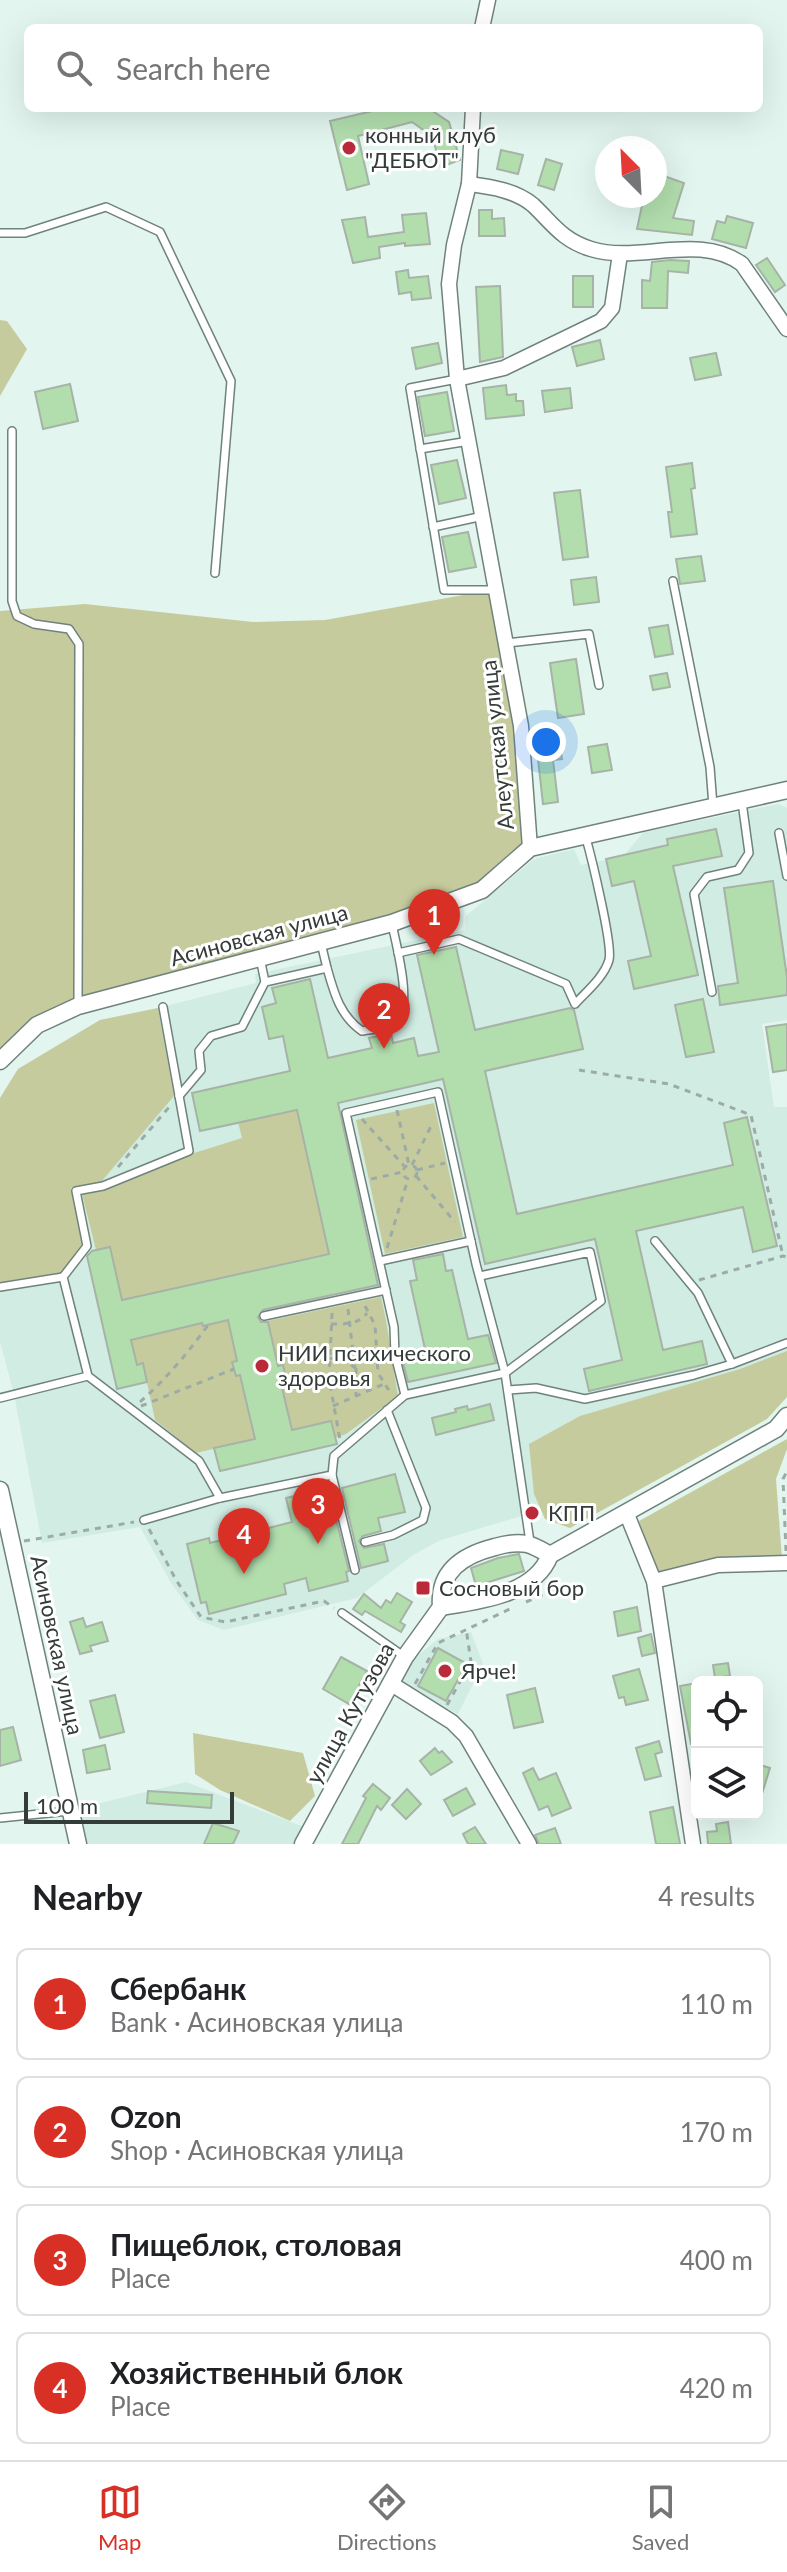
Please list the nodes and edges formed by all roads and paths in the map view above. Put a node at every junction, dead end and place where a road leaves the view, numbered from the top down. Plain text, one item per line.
1 (488, 0) edge
2 (483, 24) edge
3 (473, 112) edge
4 (469, 184) junction
5 (0, 233) edge
6 (620, 254) junction
7 (787, 329) edge
8 (457, 379) junction
9 (12, 431) dead end
10 (469, 441) junction
11 (420, 449) junction
12 (483, 516) junction
13 (433, 527) junction
14 (215, 573) dead end
15 (673, 581) dead end
16 (495, 590) junction
17 (507, 643) junction
18 (599, 685) dead end
19 (787, 790) edge
20 (741, 800) junction
21 (713, 806) junction
22 (779, 833) dead end
23 (585, 835) junction
24 (530, 848) junction
25 (787, 876) edge
26 (392, 923) junction
27 (321, 942) junction
28 (398, 953) junction
29 (260, 958) junction
30 (327, 968) junction
31 (265, 982) junction
32 (712, 992) dead end
33 (78, 1006) junction
34 (163, 1007) dead end
35 (0, 1061) edge
36 (579, 1070) dead end
37 (179, 1096) junction
38 (395, 1102) junction
39 (441, 1105) junction
40 (355, 1111) junction
41 (453, 1162) dead end
42 (407, 1167) junction
43 (417, 1170) junction
44 (416, 1176) junction
45 (408, 1179) junction
46 (362, 1182) junction
47 (103, 1186) junction
48 (471, 1241) junction
49 (655, 1241) dead end
50 (785, 1257) edge
51 (381, 1261) junction
52 (480, 1276) junction
53 (63, 1277) junction
54 (690, 1283) junction
55 (0, 1287) edge
56 (386, 1290) junction
57 (360, 1296) junction
58 (347, 1298) junction
59 (334, 1301) junction
60 (368, 1312) junction
61 (264, 1316) dead end
62 (331, 1324) junction
63 (350, 1324) junction
64 (208, 1325) dead end
65 (787, 1343) edge
66 (353, 1353) junction
67 (375, 1353) junction
68 (329, 1358) junction
69 (361, 1359) junction
70 (347, 1361) junction
71 (732, 1364) junction
72 (356, 1367) junction
73 (234, 1369) dead end
74 (505, 1373) junction
75 (88, 1376) junction
76 (385, 1384) junction
77 (508, 1390) junction
78 (405, 1395) junction
79 (356, 1396) junction
80 (0, 1398) edge
81 (397, 1402) junction
82 (333, 1406) junction
83 (131, 1410) junction
84 (387, 1410) junction
85 (787, 1416) edge
86 (342, 1450) junction
87 (787, 1471) edge
88 (332, 1475) junction
89 (0, 1490) edge
90 (220, 1498) junction
91 (626, 1512) junction
92 (144, 1520) junction
93 (365, 1542) dead end
94 (6, 1544) edge
95 (530, 1544) junction
96 (550, 1555) junction
97 (787, 1563) edge
98 (355, 1570) dead end
99 (654, 1581) junction
100 (563, 1586) dead end
101 (441, 1607) junction
102 (342, 1613) joint
103 (466, 1628) junction
104 (405, 1657) junction
105 (390, 1683) junction
106 (409, 1694) junction
107 (442, 1716) junction
108 (70, 1811) junction
109 (0, 1818) edge
110 (78, 1844) edge
111 (303, 1844) edge
112 (529, 1844) edge
113 (693, 1844) edge

1 - 2 street
3 - 4 street, Алеутская улица
4 - 6 street
4 - 8 street, Алеутская улица
5 - 14 lane
6 - 7 street
6 - 8 street
8 - 10 street, Алеутская улица
8 - 11 lane
9 - 33 lane
10 - 11 lane
10 - 12 street, Алеутская улица
11 - 13 lane
12 - 13 lane
12 - 16 street, Алеутская улица
13 - 16 lane
15 - 21 lane
16 - 17 street, Алеутская улица
17 - 18 lane
17 - 24 street, Алеутская улица
19 - 20 street, Алеутская улица
20 - 21 street, Алеутская улица
20 - 32 lane
21 - 23 street, Алеутская улица
22 - 25 lane
23 - 24 street, Алеутская улица
23 - 28 lane
24 - 26 street, Асиновская улица
26 - 27 street, Асиновская улица
26 - 28 lane
27 - 29 street, Асиновская улица
27 - 30 lane
28 - 30 lane
29 - 31 lane
29 - 33 street, Асиновская улица
30 - 31 lane
31 - 37 lane
33 - 35 street, Асиновская улица
34 - 37 lane
36 - 50 path
37 - 47 path
37 - 47 lane
38 - 39 lane
38 - 40 lane
38 - 42 path
39 - 42 path
39 - 48 lane
40 - 42 path
40 - 46 lane
41 - 43 path
42 - 43 path
42 - 45 path
42 - 46 path
43 - 44 path
44 - 45 path
44 - 48 path
45 - 51 path
46 - 51 lane
47 - 53 lane
48 - 51 lane
48 - 52 lane
49 - 54 lane
50 - 54 path
51 - 56 lane
52 - 74 lane
52 - 74 lane
53 - 55 lane
53 - 75 lane
54 - 71 lane
56 - 57 lane
56 - 78 lane
57 - 58 lane
57 - 60 path
58 - 59 lane
58 - 63 path
59 - 61 lane
59 - 62 path
60 - 63 path
60 - 67 path
62 - 63 path
62 - 68 path
63 - 66 path
64 - 83 path
65 - 71 lane
66 - 69 path
66 - 70 path
67 - 69 path
67 - 76 path
68 - 70 path
68 - 82 path
69 - 72 path
70 - 72 path
71 - 77 lane
72 - 79 path
73 - 83 path
74 - 77 lane
74 - 78 lane
75 - 80 lane
75 - 83 lane
76 - 79 path
76 - 81 path
77 - 95 lane
78 - 81 lane
79 - 82 path
81 - 84 lane
82 - 86 path
83 - 90 lane
84 - 86 lane
84 - 93 lane
85 - 91 street
86 - 88 lane
87 - 97 path
88 - 90 lane
88 - 98 lane
89 - 94 street, Асиновская улица
90 - 92 lane
91 - 96 street
91 - 99 street
92 - 94 path
92 - 102 path
94 - 108 street, Асиновская улица
95 - 96 street
95 - 101 street, улица Кутузова
96 - 101 street
97 - 99 street
99 - 113 street
100 - 103 path
101 - 104 street, улица Кутузова
102 - 104 lane
103 - 106 path
103 - 107 path
104 - 105 street, улица Кутузова
105 - 106 street
105 - 111 street, улица Кутузова
106 - 107 street
107 - 112 street
108 - 109 lane
108 - 110 street, Асиновская улица

